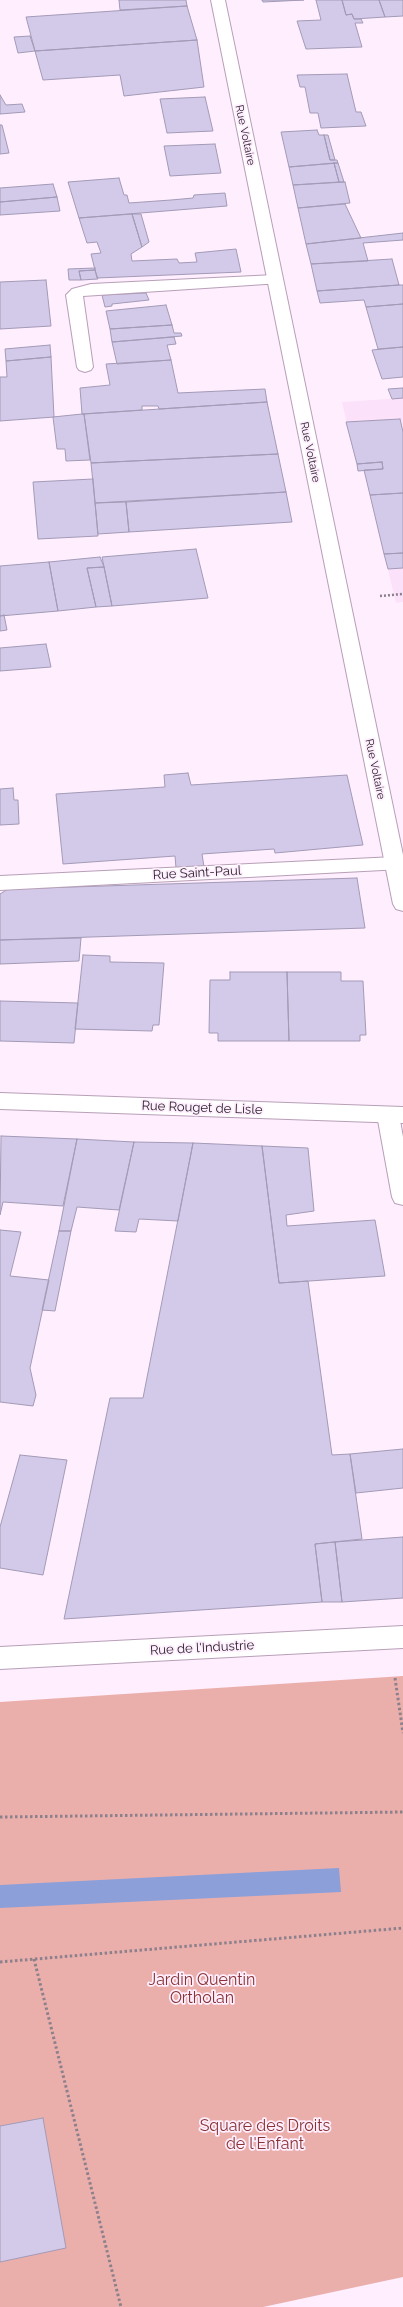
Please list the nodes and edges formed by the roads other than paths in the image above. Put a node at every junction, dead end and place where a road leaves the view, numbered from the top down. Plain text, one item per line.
1 (218, 0) edge
2 (275, 280) junction
3 (85, 367) dead end
4 (395, 864) junction
5 (0, 883) edge
6 (403, 904) edge
7 (0, 1101) edge
8 (396, 1115) edge
9 (403, 1197) edge
10 (397, 1638) edge
11 (0, 1658) edge

1 - 2 street, Rue Voltaire
2 - 3 street
2 - 4 street, Rue Voltaire
4 - 5 street, Rue Saint-Paul
4 - 6 street, Rue Voltaire
7 - 8 street, Rue Rouget de Lisle
8 - 9 street
10 - 11 street, Rue de l'Industrie

